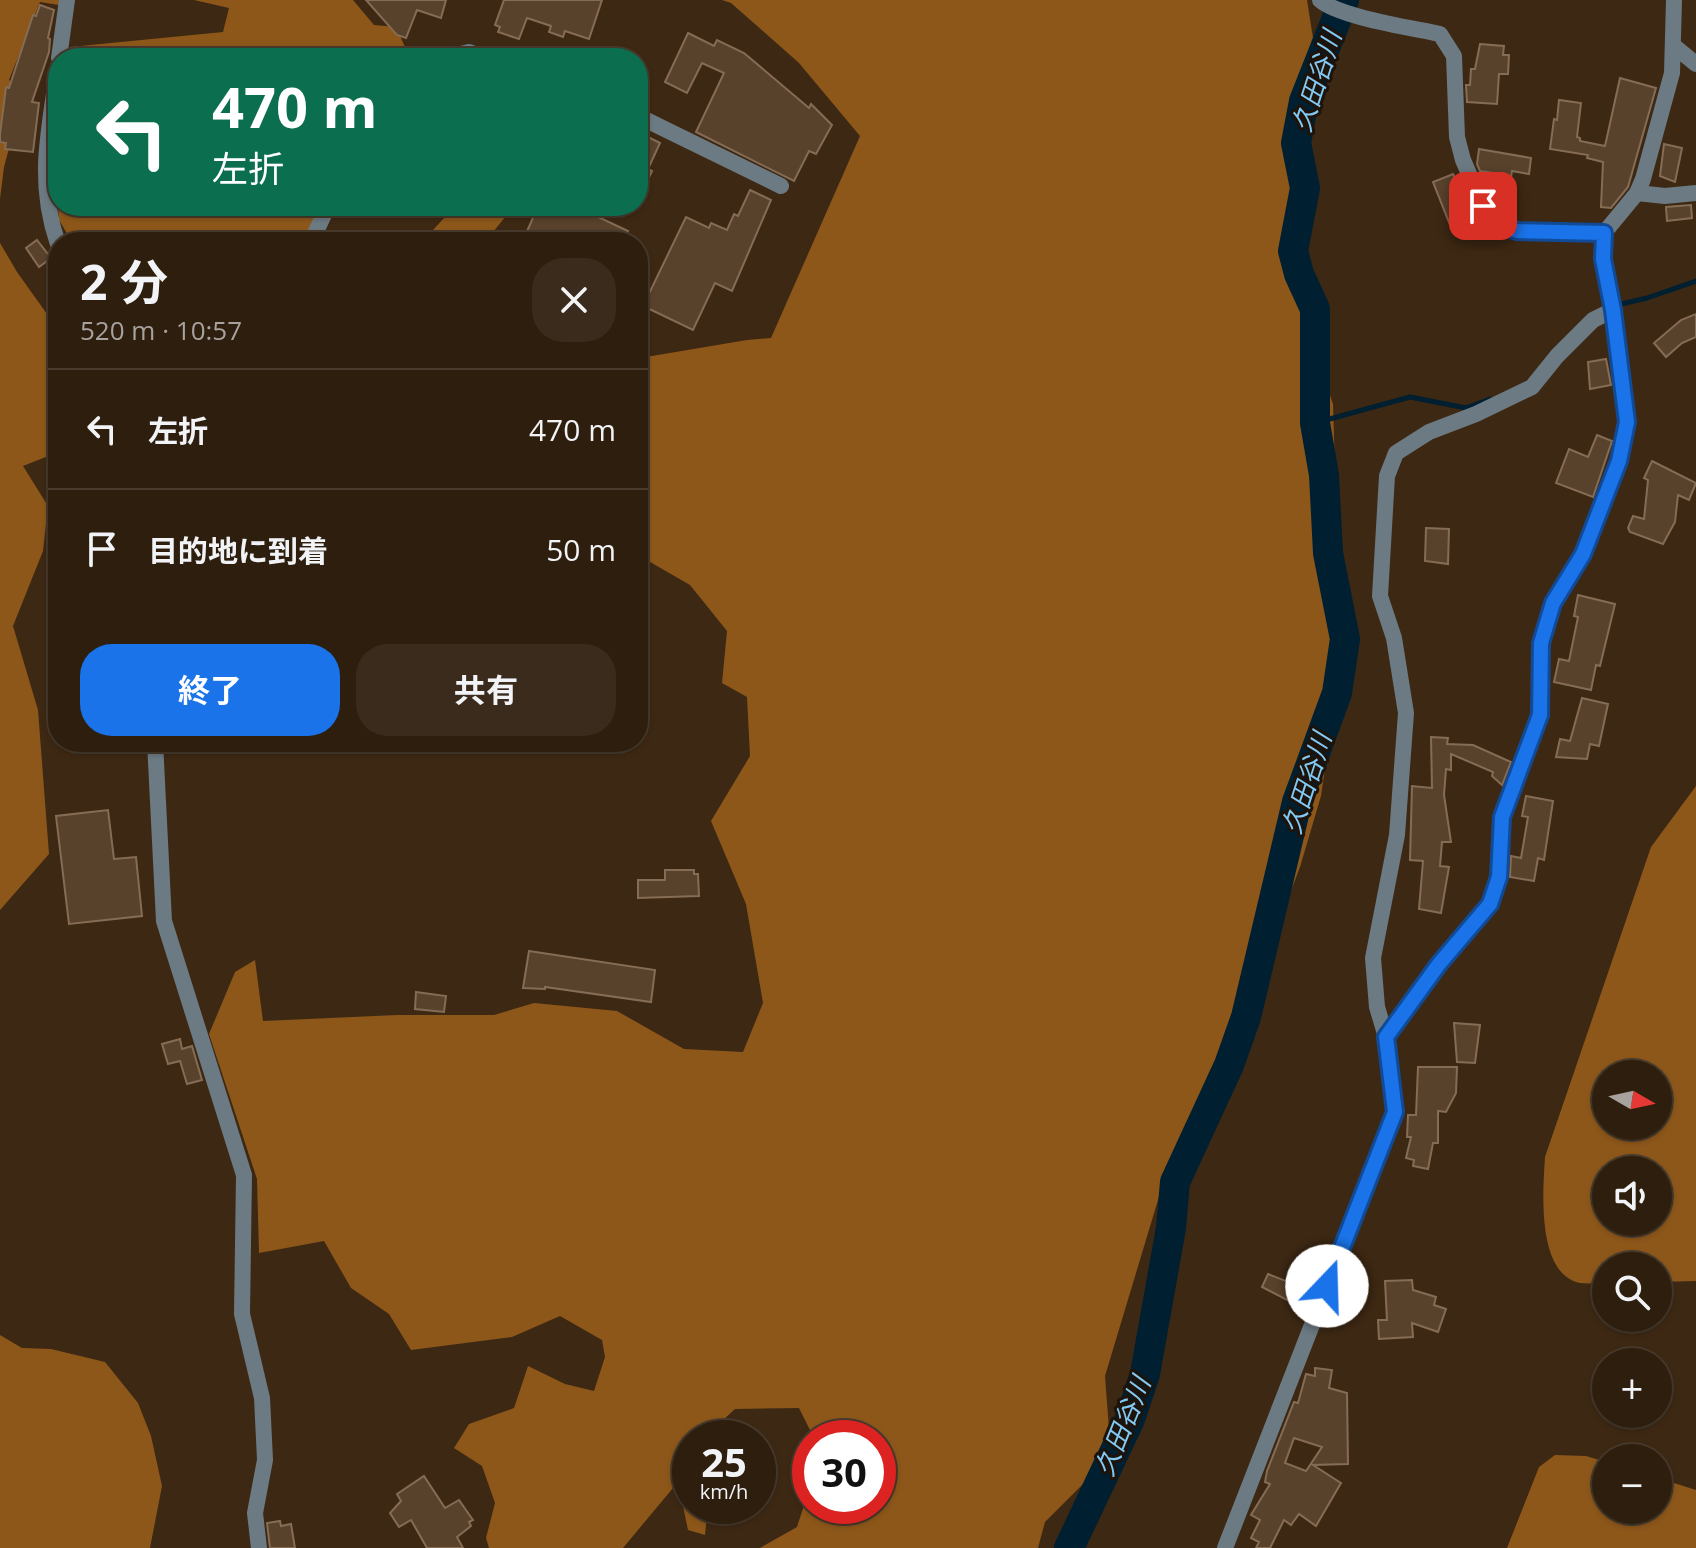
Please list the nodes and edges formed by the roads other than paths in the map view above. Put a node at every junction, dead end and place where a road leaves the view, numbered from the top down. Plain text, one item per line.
1 (67, 0) edge
2 (1674, 0) edge
3 (1323, 3) edge
4 (1674, 46) junction
5 (60, 48) edge
6 (1696, 64) edge
7 (648, 121) edge
8 (48, 138) edge
9 (781, 186) dead end
10 (1637, 193) junction
11 (1696, 193) edge
12 (48, 211) edge
13 (1604, 233) junction
14 (1613, 310) junction
15 (156, 752) edge
16 (1386, 1037) junction
17 (259, 1548) edge
18 (1225, 1548) edge

1 - 5 street
2 - 4 street
3 - 13 street
4 - 6 street
4 - 10 street
7 - 9 street
8 - 12 street
10 - 11 street
10 - 13 street
13 - 14 street
14 - 16 street
14 - 16 street
15 - 17 street
16 - 18 street

